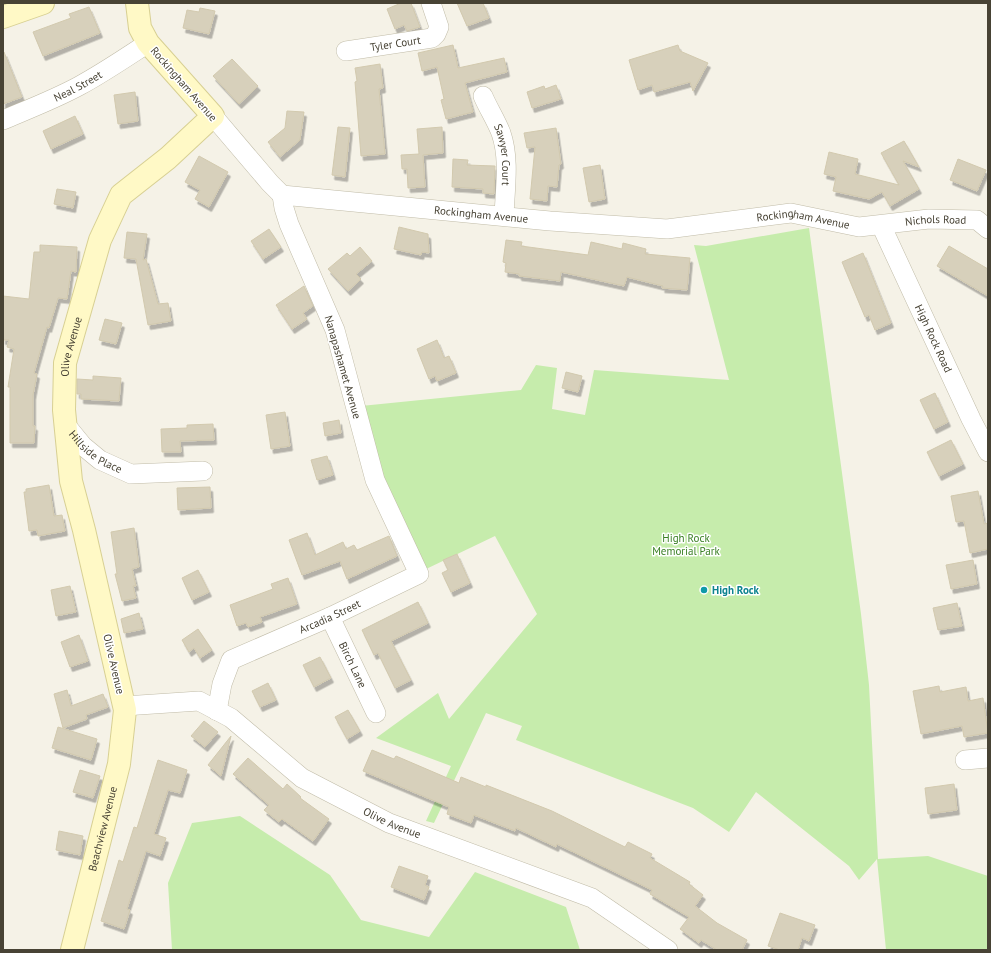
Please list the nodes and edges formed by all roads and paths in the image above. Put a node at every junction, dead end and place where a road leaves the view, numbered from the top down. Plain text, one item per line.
1 (43, 3) edge
2 (137, 3) edge
3 (431, 3) edge
4 (3, 17) edge
5 (148, 43) junction
6 (346, 52) dead end
7 (482, 96) dead end
8 (212, 116) junction
9 (3, 120) edge
10 (282, 195) junction
11 (504, 216) junction
12 (880, 224) junction
13 (988, 229) edge
14 (65, 424) junction
15 (988, 452) edge
16 (203, 471) dead end
17 (393, 519) joint
18 (330, 617) junction
19 (124, 706) junction
20 (217, 710) junction
21 (376, 712) dead end
22 (988, 758) edge
23 (965, 760) dead end
24 (72, 950) edge
25 (668, 950) edge

1 - 4 street
2 - 5 street, Rockingham Avenue
3 - 6 street, Tyler Court
5 - 8 street, Rockingham Avenue
5 - 9 street, Neal Street
7 - 11 street, Sawyer Court
8 - 10 street, Rockingham Avenue
8 - 14 street, Olive Avenue
10 - 11 street, Rockingham Avenue
10 - 17 street, Nanapashamet Avenue
11 - 12 street, Rockingham Avenue
12 - 13 street, Nichols Road
12 - 15 street, High Rock Road
14 - 16 street, Hillside Place
14 - 19 street, Olive Avenue
17 - 18 street, Arcadia Street
18 - 20 street, Arcadia Street
18 - 21 street, Birch Lane
19 - 20 street, Olive Avenue
19 - 24 street, Beachview Avenue
20 - 25 street, Olive Avenue
22 - 23 street

